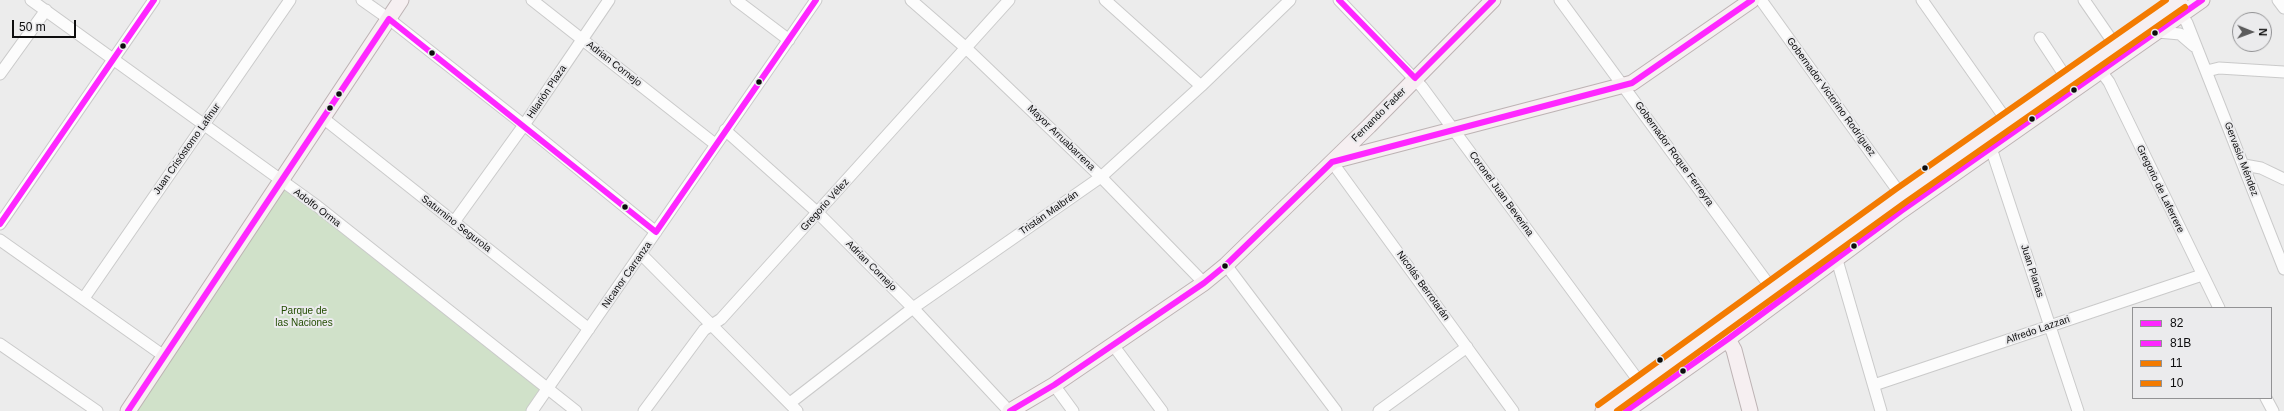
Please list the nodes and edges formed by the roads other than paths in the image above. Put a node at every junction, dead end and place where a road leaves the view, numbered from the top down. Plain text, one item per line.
1 (31, 0) edge
2 (154, 0) edge
3 (290, 0) edge
4 (362, 0) edge
5 (401, 0) edge
6 (532, 0) edge
7 (609, 0) edge
8 (736, 0) edge
9 (816, 0) edge
10 (911, 0) edge
11 (1009, 0) edge
12 (1105, 0) edge
13 (1290, 0) edge
14 (1339, 0) edge
15 (1493, 0) edge
16 (1560, 0) edge
17 (1752, 0) edge
18 (1761, 0) edge
19 (1922, 0) edge
20 (2084, 0) edge
21 (2202, 0) edge
22 (2278, 0) edge
23 (2178, 6) edge
24 (2284, 8) edge
25 (46, 10) junction
26 (389, 18) junction
27 (2158, 32) junction
28 (2040, 38) dead end
29 (582, 39) junction
30 (789, 40) junction
31 (2115, 45) junction
32 (966, 48) junction
33 (2197, 49) junction
34 (115, 59) junction
35 (2105, 67) junction
36 (2206, 71) junction
37 (2284, 72) edge
38 (0, 74) edge
39 (1416, 78) junction
40 (2067, 79) junction
41 (1201, 86) junction
42 (1624, 86) junction
43 (323, 118) junction
44 (2007, 121) junction
45 (204, 124) junction
46 (524, 125) junction
47 (725, 130) junction
48 (1455, 130) junction
49 (1994, 131) junction
50 (715, 144) junction
51 (1992, 148) junction
52 (1332, 162) junction
53 (2244, 165) junction
54 (1101, 177) junction
55 (2284, 179) edge
56 (280, 181) junction
57 (1901, 195) junction
58 (818, 213) junction
59 (454, 222) junction
60 (0, 224) edge
61 (656, 232) junction
62 (0, 240) edge
63 (641, 254) junction
64 (1837, 260) junction
65 (1226, 265) junction
66 (2284, 269) edge
67 (2202, 275) junction
68 (1204, 283) junction
69 (1772, 289) junction
70 (84, 298) junction
71 (2218, 307) edge
72 (913, 308) junction
73 (713, 324) junction
74 (2049, 326) junction
75 (589, 329) junction
76 (1713, 331) junction
77 (1728, 339) junction
78 (0, 344) edge
79 (1113, 345) junction
80 (1467, 347) junction
81 (164, 356) junction
82 (1641, 384) junction
83 (1054, 385) junction
84 (1874, 385) junction
85 (547, 387) junction
86 (2267, 399) edge
87 (1639, 401) junction
88 (793, 407) edge
89 (97, 411) edge
90 (128, 411) edge
91 (532, 411) edge
92 (576, 411) edge
93 (644, 411) edge
94 (1010, 411) edge
95 (1073, 411) edge
96 (1162, 411) edge
97 (1336, 411) edge
98 (1379, 411) edge
99 (1513, 411) edge
100 (1603, 411) edge
101 (1626, 411) edge
102 (1750, 411) edge
103 (1881, 411) edge
104 (2078, 411) edge
105 (2273, 411) edge

1 - 25 street, Adolfo Orma
2 - 34 street
3 - 45 street, Juan Crisóstomo Lafinur
4 - 26 street
5 - 26 main road
6 - 29 street, Adrian Cornejo
7 - 29 street, Hilarión Plaza
8 - 30 street
9 - 30 street, Nicanor Carranza
10 - 32 street, Mayor Arruabarrena
11 - 32 street, Gregorio Vélez
12 - 41 street
13 - 41 street, Tristán Malbrán
14 - 39 street, Coronel Juan Beverina
15 - 39 main road, Fernando Fader
16 - 42 street, Gobernador Roque Ferreyra
17 - 42 main road
18 - 57 street, Gobernador Victorino Rodríguez
19 - 44 street
20 - 31 street
21 - 23 main road
22 - 24 street
23 - 27 main road
23 - 31 main road
23 - 33 street, Gervasio Méndez
25 - 34 street, Adolfo Orma
25 - 38 street
26 - 43 main road
26 - 46 street
27 - 33 street, Gervasio Méndez
27 - 35 main road
28 - 40 street
29 - 46 street, Hilarión Plaza
29 - 50 street, Adrian Cornejo
30 - 47 street, Nicanor Carranza
31 - 35 street
31 - 40 main road
32 - 54 street, Mayor Arruabarrena
32 - 58 street, Gregorio Vélez
33 - 36 street, Gervasio Méndez
34 - 45 street, Adolfo Orma
34 - 60 street
35 - 51 main road
35 - 67 street, Gregorio de Laferrere
36 - 37 street
36 - 53 street, Gervasio Méndez
39 - 48 street, Coronel Juan Beverina
39 - 52 main road, Fernando Fader
40 - 44 main road
41 - 54 street, Tristán Malbrán
42 - 48 main road
42 - 69 street, Gobernador Roque Ferreyra
43 - 56 main road
43 - 59 street, Saturnino Segurola
44 - 49 main road
45 - 56 street, Adolfo Orma
45 - 70 street, Juan Crisóstomo Lafinur
46 - 59 street, Hilarión Plaza
46 - 61 street
47 - 50 street, Nicanor Carranza
47 - 58 street, Adrian Cornejo
48 - 52 main road
48 - 82 street, Coronel Juan Beverina
49 - 51 street, Juan Planas
49 - 57 main road
50 - 61 street, Nicanor Carranza
51 - 64 main road
51 - 74 street, Juan Planas
52 - 65 main road, Fernando Fader
52 - 80 street, Nicolás Berrotarán
53 - 55 street
53 - 66 street, Gervasio Méndez
54 - 68 street, Mayor Arruabarrena
54 - 72 street, Tristán Malbrán
56 - 81 main road
56 - 85 street, Adolfo Orma
57 - 69 main road
58 - 72 street, Adrian Cornejo
58 - 73 street, Gregorio Vélez
59 - 75 street, Saturnino Segurola
61 - 63 street, Nicanor Carranza
62 - 70 street
63 - 73 street
63 - 75 street, Nicanor Carranza
64 - 77 main road
64 - 84 street
65 - 68 main road, Fernando Fader
65 - 97 street
67 - 71 street, Gregorio de Laferrere
67 - 74 street, Alfredo Lazzari
68 - 79 main road, Fernando Fader
69 - 76 main road
70 - 81 street
72 - 88 street, Tristán Malbrán
72 - 94 street, Adrian Cornejo
73 - 88 street
73 - 93 street, Gregorio Vélez
74 - 84 street, Alfredo Lazzari
74 - 104 street, Juan Planas
75 - 85 street, Nicanor Carranza
76 - 77 main road
76 - 82 main road
77 - 87 main road
77 - 102 main road
78 - 89 street
79 - 83 main road, Fernando Fader
79 - 96 street
80 - 98 street
80 - 99 street, Nicolás Berrotarán
81 - 90 main road
82 - 87 street
82 - 100 main road
83 - 94 main road, Fernando Fader
83 - 95 street
84 - 103 street
85 - 91 street, Nicanor Carranza
85 - 92 street, Adolfo Orma
86 - 105 street
87 - 101 main road

